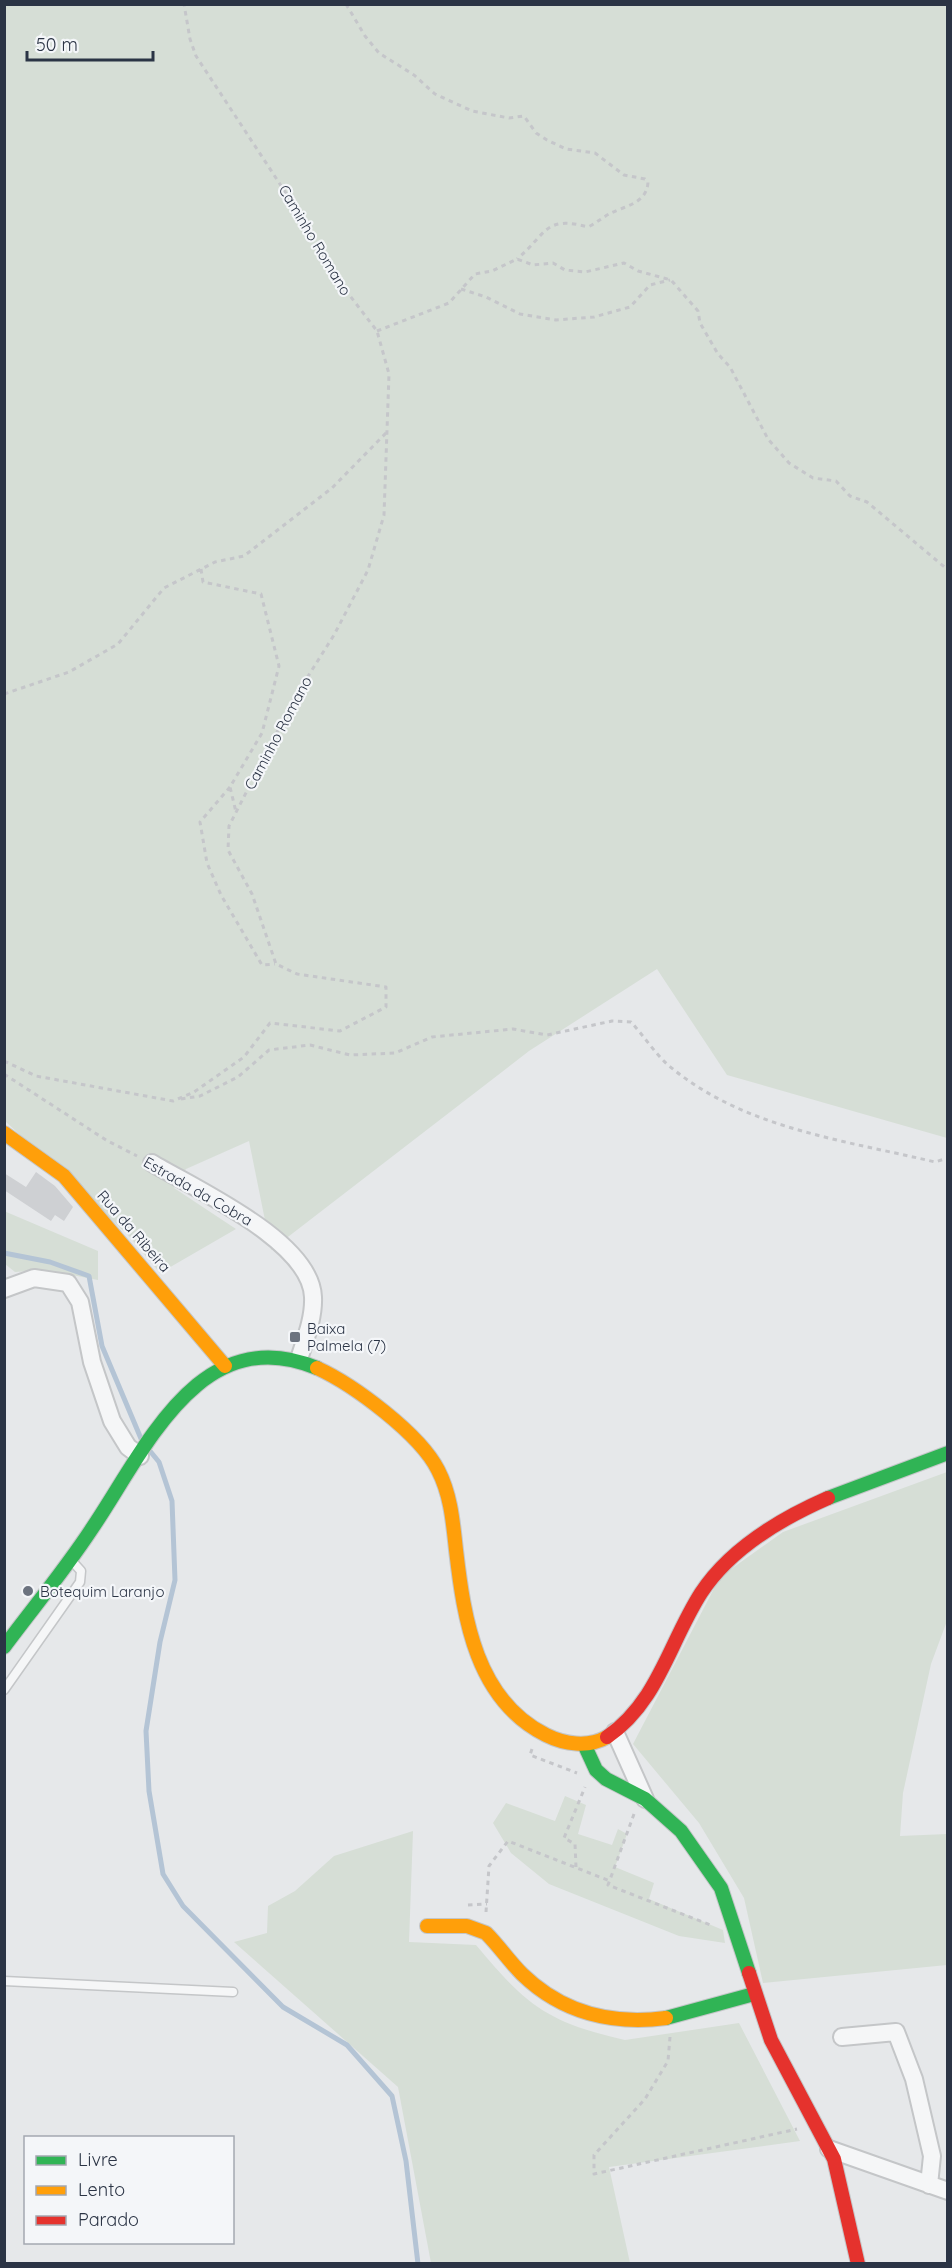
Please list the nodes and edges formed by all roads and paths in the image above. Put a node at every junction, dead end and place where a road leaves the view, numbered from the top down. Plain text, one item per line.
1 (184, 4) edge
2 (346, 4) edge
3 (517, 259) junction
4 (671, 280) junction
5 (461, 289) junction
6 (377, 331) junction
7 (388, 432) junction
8 (201, 569) junction
9 (948, 570) edge
10 (4, 694) edge
11 (230, 787) junction
12 (236, 812) junction
13 (276, 964) junction
14 (4, 1061) edge
15 (4, 1074) edge
16 (173, 1101) junction
17 (4, 1133) edge
18 (948, 1158) edge
19 (152, 1163) joint
20 (4, 1289) edge
21 (299, 1359) junction
22 (225, 1366) junction
23 (948, 1453) edge
24 (140, 1456) junction
25 (70, 1560) junction
26 (4, 1647) edge
27 (4, 1690) edge
28 (536, 1729) junction
29 (615, 1732) junction
30 (584, 1744) junction
31 (591, 1772) junction
32 (645, 1799) junction
33 (627, 1834) dead end
34 (576, 1867) junction
35 (610, 1881) junction
36 (427, 1926) dead end
37 (486, 1930) junction
38 (737, 1937) junction
39 (4, 1981) edge
40 (233, 1992) dead end
41 (754, 1994) junction
42 (670, 2037) dead end
43 (842, 2037) dead end
44 (795, 2120) dead end
45 (829, 2149) junction
46 (929, 2185) junction
47 (948, 2191) edge
48 (858, 2264) edge

1 - 6 path, Caminho Romano
2 - 3 path
3 - 4 path
3 - 5 path
4 - 5 path
4 - 9 path
5 - 6 path
6 - 7 path, Caminho Romano
7 - 8 path
7 - 12 path, Caminho Romano
8 - 10 path
8 - 11 path
11 - 12 path
11 - 13 path
12 - 13 path, Caminho Romano
13 - 16 path
14 - 16 path
15 - 19 path, Estrada da Cobra
16 - 18 path
17 - 22 street, Rua da Ribeira
19 - 21 street, Estrada da Cobra
20 - 24 street
21 - 22 street
21 - 28 street
22 - 24 street
23 - 29 street
24 - 25 street
25 - 26 street
25 - 27 lane
28 - 30 street
28 - 31 path
29 - 30 street
29 - 32 street
30 - 31 street
31 - 32 street
31 - 34 path
32 - 38 street
33 - 35 path
34 - 35 path
34 - 37 path
35 - 38 path
36 - 37 street
37 - 41 street
38 - 41 street
39 - 40 lane
41 - 45 street
42 - 44 path
43 - 46 street
45 - 46 street
45 - 48 street
46 - 47 street

